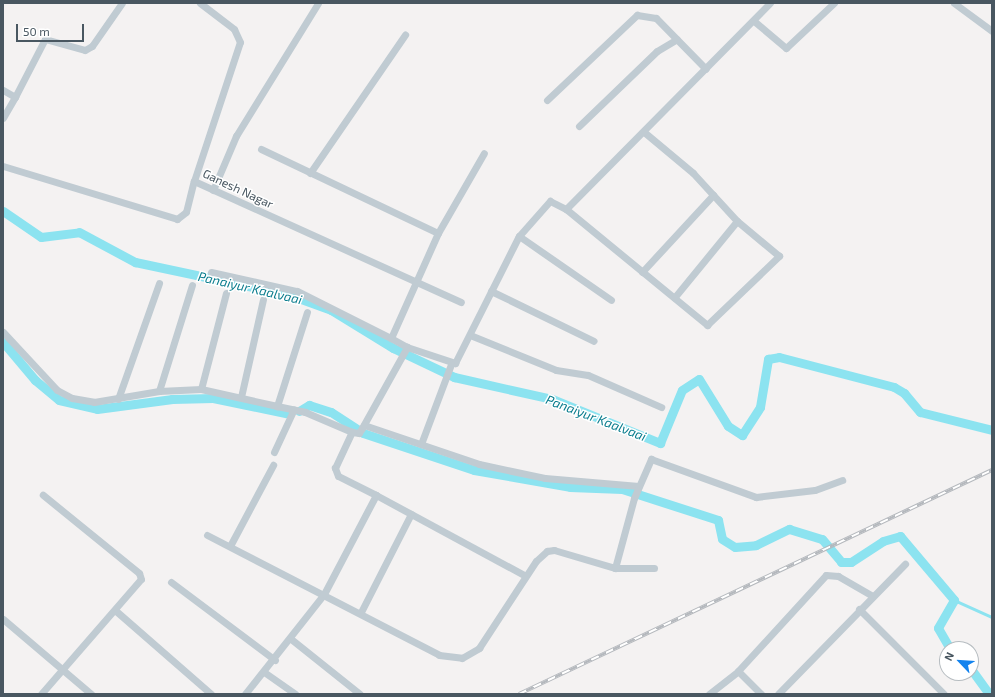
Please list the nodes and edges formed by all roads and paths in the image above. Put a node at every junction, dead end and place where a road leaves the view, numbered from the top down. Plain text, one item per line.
1 (122, 3) edge
2 (200, 3) edge
3 (318, 3) edge
4 (770, 3) edge
5 (834, 3) edge
6 (954, 3) edge
7 (754, 21) junction
8 (992, 31) edge
9 (405, 35) dead end
10 (677, 39) junction
11 (706, 69) junction
12 (3, 90) edge
13 (15, 97) junction
14 (547, 100) dead end
15 (3, 118) edge
16 (579, 126) dead end
17 (644, 132) junction
18 (261, 149) dead end
19 (484, 153) dead end
20 (3, 166) edge
21 (310, 173) junction
22 (194, 180) junction
23 (213, 190) junction
24 (713, 195) junction
25 (566, 209) junction
26 (737, 221) junction
27 (438, 233) junction
28 (519, 236) junction
29 (211, 272) dead end
30 (642, 272) junction
31 (415, 282) junction
32 (158, 283) dead end
33 (192, 285) dead end
34 (491, 291) junction
35 (226, 293) dead end
36 (674, 298) junction
37 (263, 299) dead end
38 (611, 300) dead end
39 (461, 302) dead end
40 (307, 312) dead end
41 (3, 332) edge
42 (470, 335) junction
43 (391, 338) junction
44 (594, 341) dead end
45 (406, 349) junction
46 (450, 367) junction
47 (200, 390) junction
48 (159, 392) junction
49 (241, 397) junction
50 (118, 399) junction
51 (278, 406) junction
52 (661, 407) dead end
53 (299, 410) junction
54 (359, 430) junction
55 (421, 444) junction
56 (274, 452) dead end
57 (273, 465) dead end
58 (842, 480) dead end
59 (638, 487) junction
60 (44, 495) dead end
61 (376, 495) junction
62 (411, 514) junction
63 (207, 535) dead end
64 (230, 546) junction
65 (905, 564) dead end
66 (614, 568) junction
67 (654, 568) dead end
68 (526, 576) junction
69 (171, 582) dead end
70 (324, 594) junction
71 (872, 596) junction
72 (858, 609) junction
73 (116, 611) junction
74 (361, 612) junction
75 (3, 618) edge
76 (291, 639) junction
77 (275, 660) junction
78 (64, 669) junction
79 (264, 672) junction
80 (738, 672) junction
81 (41, 694) edge
82 (91, 694) edge
83 (211, 694) edge
84 (245, 694) edge
85 (295, 694) edge
86 (360, 694) edge
87 (709, 694) edge
88 (761, 694) edge
89 (778, 694) edge
90 (944, 694) edge

1 - 13 street
2 - 22 street
3 - 23 street
4 - 7 street
5 - 7 street
6 - 8 street
7 - 11 street
9 - 21 street
10 - 11 street
10 - 14 street
10 - 16 street
11 - 17 street
12 - 13 street
13 - 15 street
17 - 24 street
17 - 25 street
18 - 21 street
19 - 27 street
20 - 22 street, Ganesh Nagar
21 - 27 street
22 - 23 street, Ganesh Nagar
23 - 31 street, Ganesh Nagar
24 - 26 street
24 - 30 street
25 - 28 street
25 - 30 street
26 - 36 street
26 - 36 street
27 - 31 street
28 - 34 street
28 - 38 street
29 - 43 street
30 - 36 street
31 - 39 street, Ganesh Nagar
31 - 43 street
32 - 50 street
33 - 48 street
34 - 42 street
34 - 44 street
35 - 47 street
37 - 49 street
40 - 51 street
41 - 50 street
42 - 46 street
42 - 52 street
43 - 45 street
45 - 46 street
45 - 54 street
46 - 55 street
47 - 48 street
47 - 49 street
48 - 50 street
49 - 51 street
51 - 53 street
53 - 54 street
53 - 56 street
54 - 55 street
54 - 61 street
55 - 59 street
57 - 64 street
58 - 59 street
59 - 66 street
60 - 73 street
61 - 62 street
61 - 70 street
62 - 68 street
62 - 74 street
63 - 64 street
64 - 70 street
65 - 71 street
66 - 67 street
66 - 68 street
68 - 74 street
69 - 77 street
70 - 74 street
70 - 76 street
71 - 72 street
71 - 80 street
72 - 89 street
72 - 90 street
73 - 78 street
73 - 83 street
75 - 78 street
76 - 77 street
76 - 86 street
77 - 79 street
78 - 81 street
78 - 82 street
79 - 84 street
79 - 85 street
80 - 87 street
80 - 88 street

